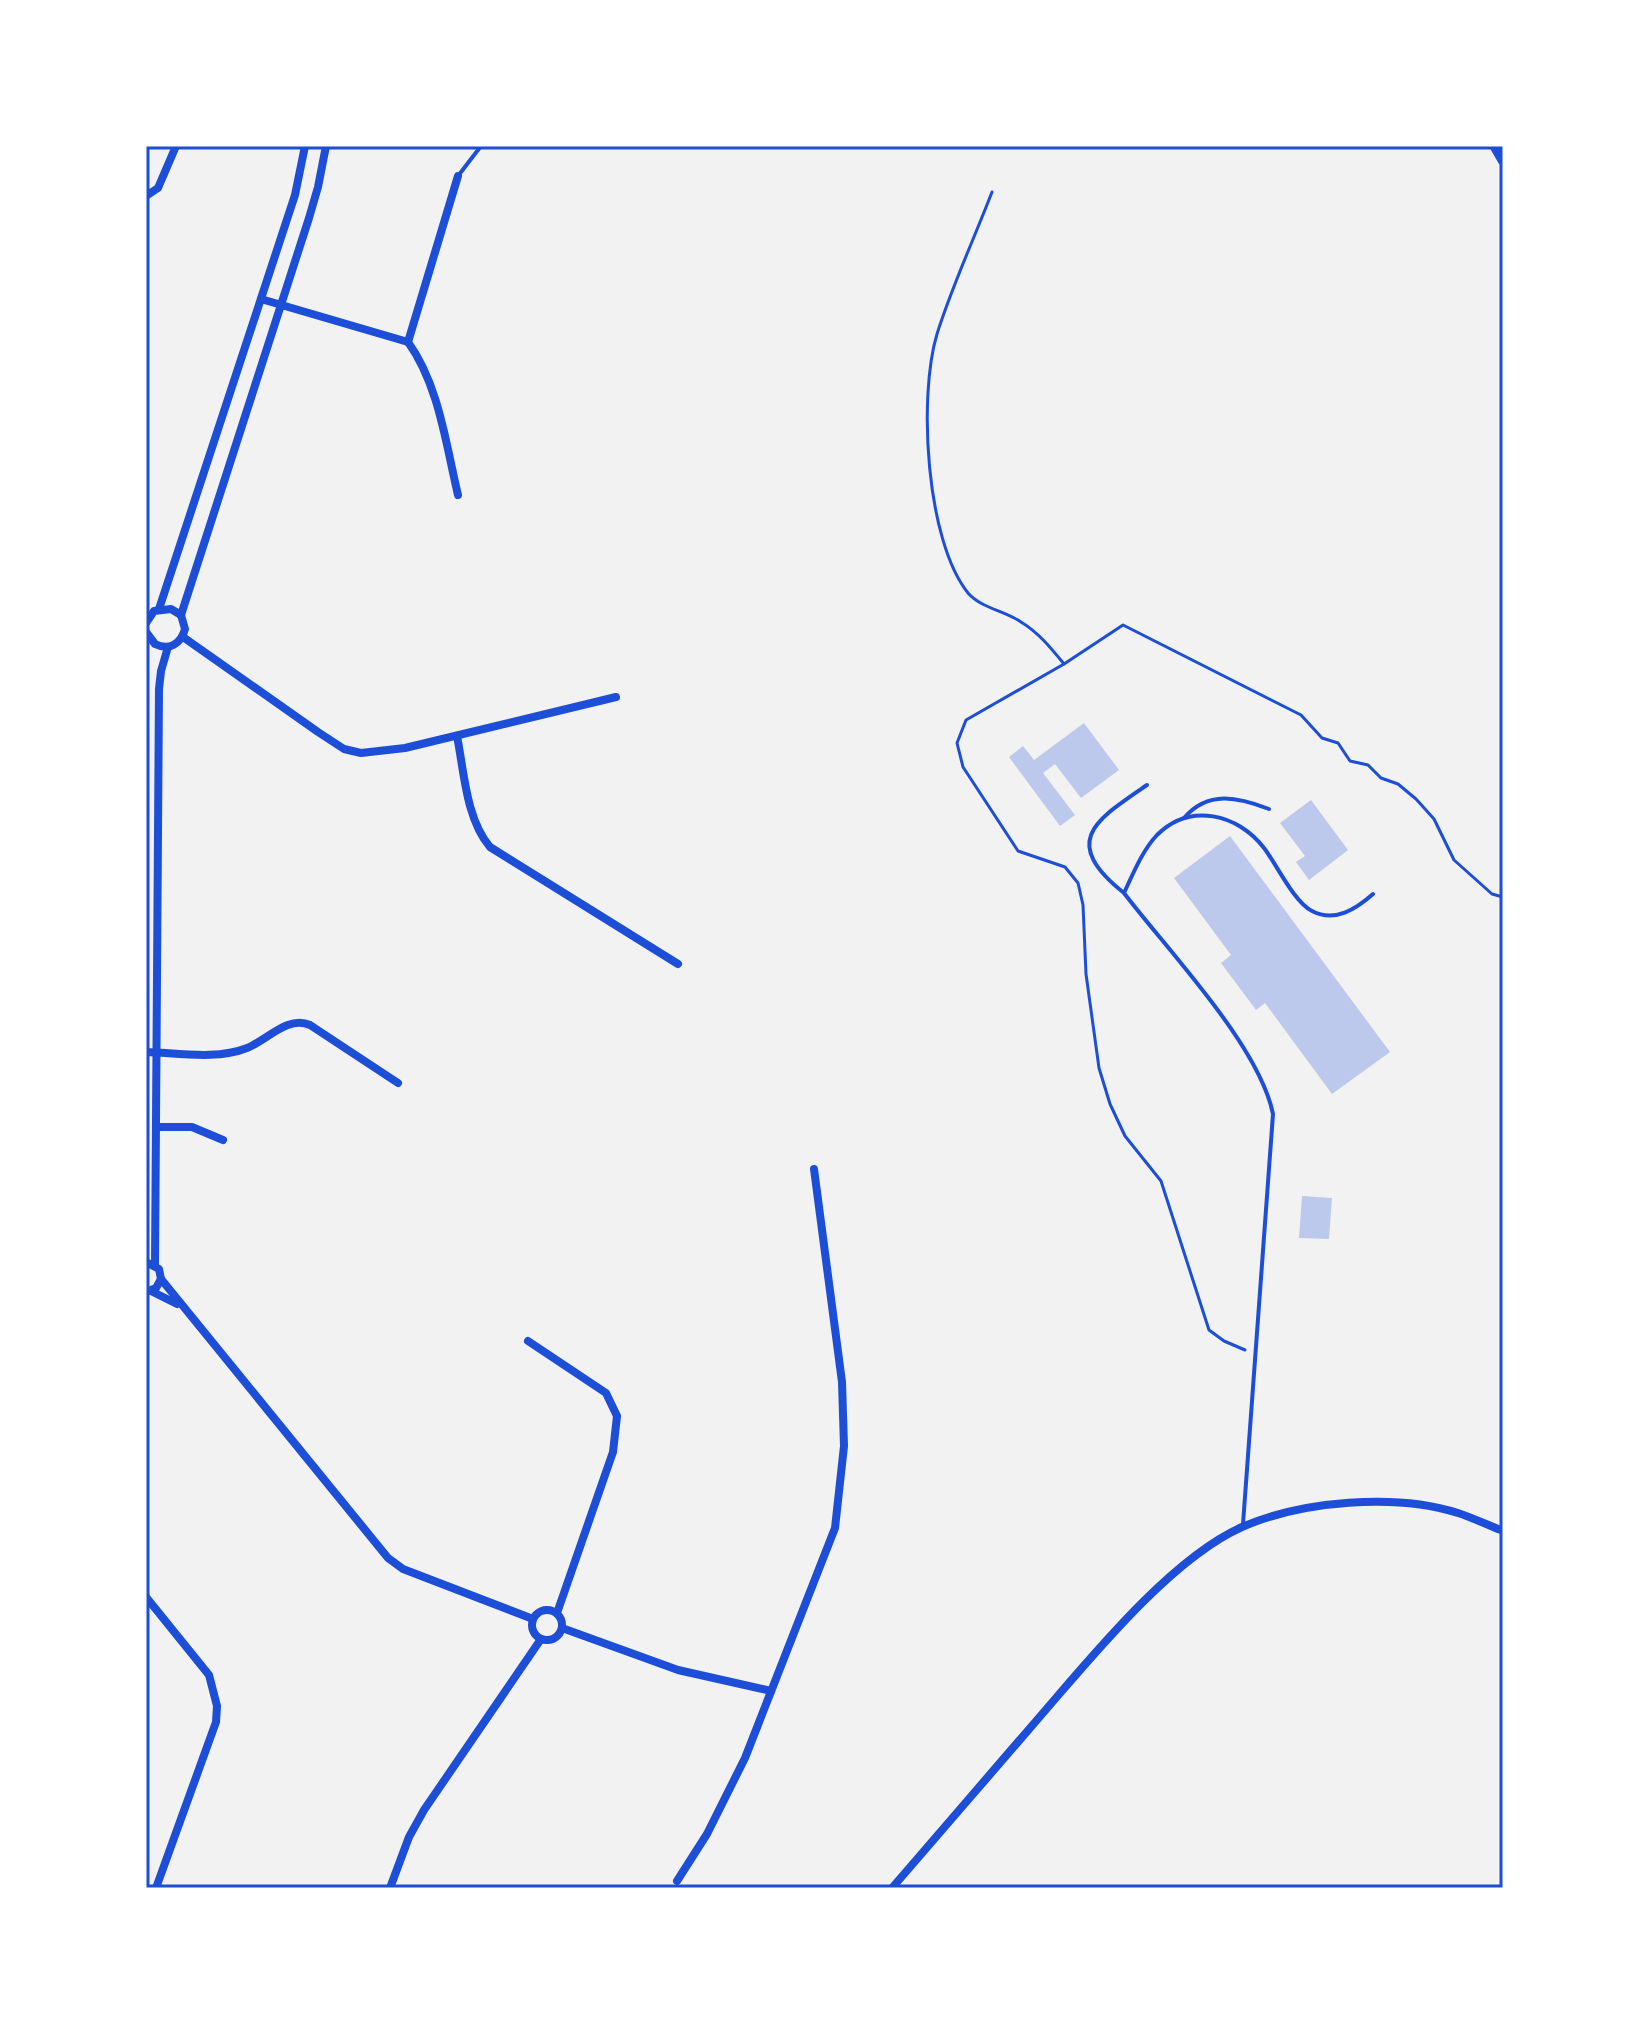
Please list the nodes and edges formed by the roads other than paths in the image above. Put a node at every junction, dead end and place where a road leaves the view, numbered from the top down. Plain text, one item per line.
1 (176, 146) edge
2 (305, 146) edge
3 (326, 146) edge
4 (481, 146) edge
5 (1495, 146) edge
6 (1503, 160) edge
7 (458, 176) joint
8 (146, 196) edge
9 (261, 299) junction
10 (281, 305) junction
11 (408, 342) junction
12 (458, 495) dead end
13 (159, 609) junction
14 (181, 615) junction
15 (146, 622) edge
16 (146, 634) edge
17 (183, 637) junction
18 (168, 647) junction
19 (616, 697) dead end
20 (457, 736) junction
21 (1147, 785) dead end
22 (1269, 809) dead end
23 (1183, 819) junction
24 (1124, 893) junction
25 (1373, 894) dead end
26 (678, 964) dead end
27 (146, 1052) edge
28 (156, 1053) junction
29 (398, 1083) dead end
30 (156, 1127) junction
31 (223, 1140) dead end
32 (814, 1169) dead end
33 (151, 1264) edge
34 (161, 1279) junction
35 (149, 1291) edge
36 (181, 1306) junction
37 (528, 1341) dead end
38 (1243, 1527) junction
39 (1503, 1531) edge
40 (146, 1597) edge
41 (557, 1613) junction
42 (533, 1619) junction
43 (562, 1628) junction
44 (541, 1639) junction
45 (771, 1691) junction
46 (677, 1881) dead end
47 (156, 1888) edge
48 (390, 1888) edge
49 (892, 1888) edge

1 - 8 street
2 - 9 street
3 - 10 street
4 - 7 lane
5 - 6 main road
7 - 11 street
9 - 10 street
9 - 13 street
10 - 11 street
10 - 14 street
11 - 12 street
13 - 14 street
13 - 15 street
14 - 17 street
16 - 18 street
17 - 18 street
17 - 20 street
18 - 28 street
19 - 20 street
20 - 26 street
21 - 24 lane
22 - 23 lane
23 - 24 lane
23 - 25 lane
24 - 38 lane
27 - 28 street
28 - 29 street
28 - 30 street
30 - 31 street
30 - 33 street
32 - 45 street
33 - 34 street
34 - 35 street
34 - 36 street
35 - 36 street
36 - 42 street
37 - 41 street
38 - 39 street
38 - 49 street
40 - 47 street
41 - 42 street
41 - 43 street
42 - 44 street
43 - 44 street
43 - 45 street
44 - 48 street
45 - 46 street

